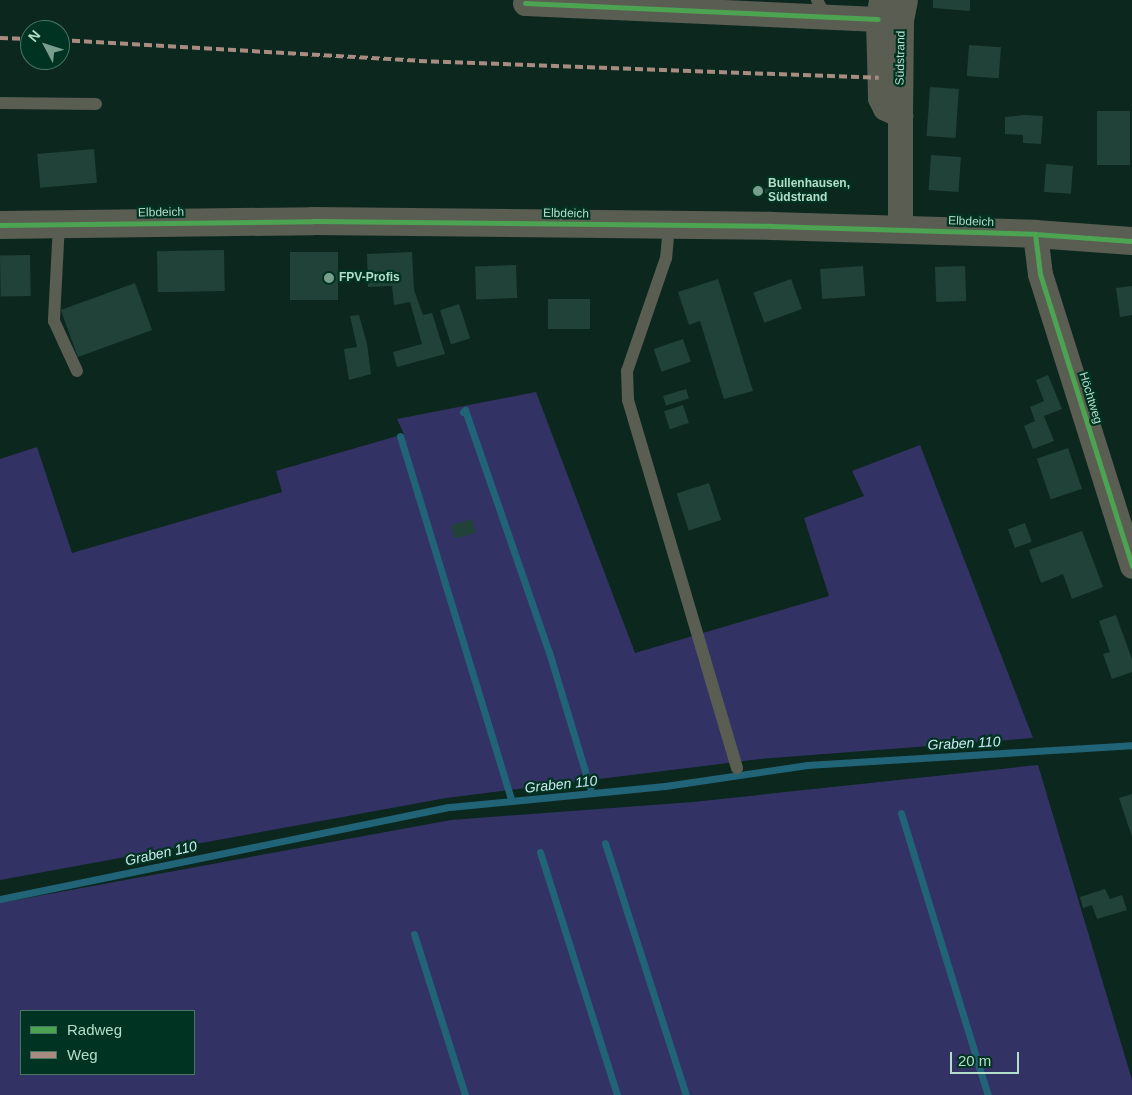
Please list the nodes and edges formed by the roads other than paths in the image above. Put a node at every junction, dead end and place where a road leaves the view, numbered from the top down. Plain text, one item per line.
1 (905, 0) edge
2 (525, 3) dead end
3 (822, 8) edge
4 (880, 10) edge
5 (0, 102) edge
6 (96, 104) dead end
7 (900, 115) junction
8 (60, 224) junction
9 (0, 225) edge
10 (669, 225) junction
11 (900, 230) junction
12 (1035, 234) junction
13 (1132, 241) edge
14 (77, 371) dead end
15 (1132, 566) edge
16 (737, 768) dead end

1 - 7 street, Südstrand
2 - 3 street, Südstrand
3 - 4 street, Südstrand
4 - 7 street, Südstrand
5 - 6 lane
7 - 11 street, Südstrand
8 - 9 street, Elbdeich
8 - 10 street, Elbdeich
8 - 14 lane
10 - 11 street, Elbdeich
10 - 16 lane
11 - 12 street, Elbdeich
12 - 13 street, Elbdeich
12 - 15 street, Höchtweg

